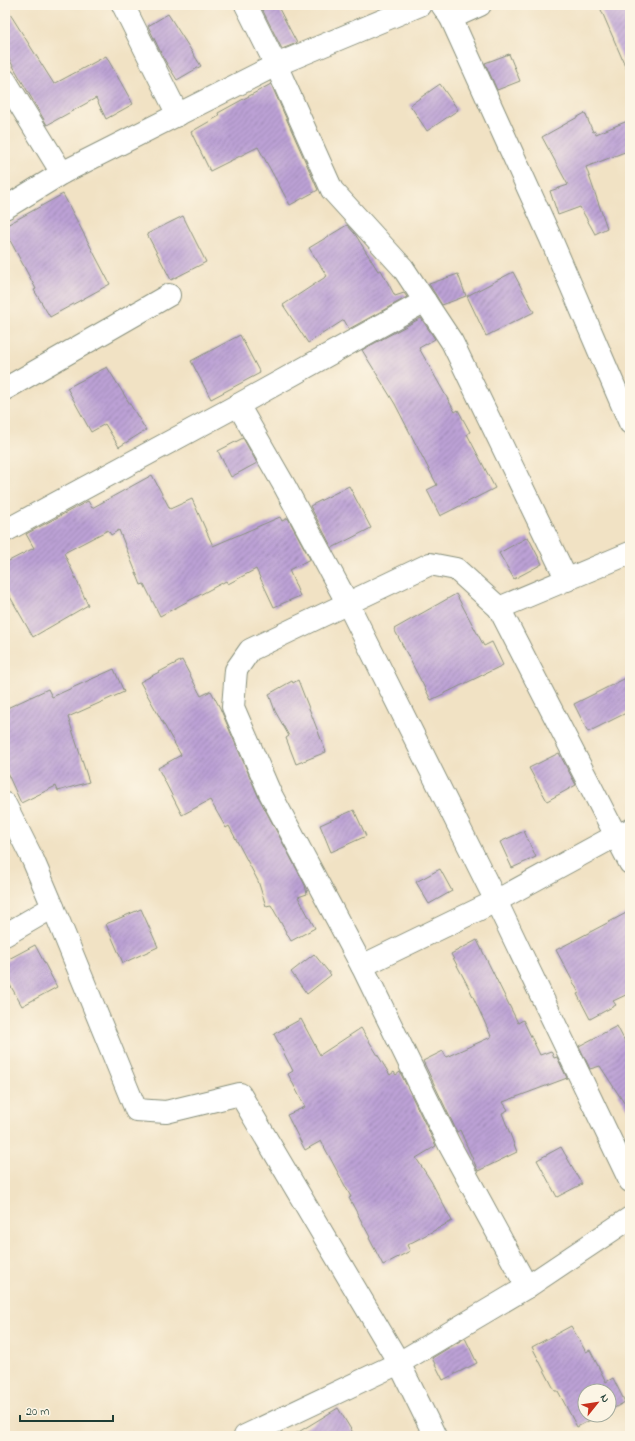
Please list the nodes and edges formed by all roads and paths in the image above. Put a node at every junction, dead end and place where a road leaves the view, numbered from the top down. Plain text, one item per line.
1 (123, 5) edge
2 (246, 5) edge
3 (420, 5) edge
4 (480, 5) edge
5 (446, 12) edge
6 (276, 65) junction
7 (5, 80) edge
8 (178, 115) junction
9 (62, 173) junction
10 (5, 208) edge
11 (169, 295) dead end
12 (425, 301) junction
13 (5, 389) edge
14 (238, 405) junction
15 (630, 423) edge
16 (5, 530) edge
17 (630, 553) edge
18 (567, 580) junction
19 (348, 604) junction
20 (499, 608) junction
21 (5, 804) edge
22 (623, 833) edge
23 (630, 863) edge
24 (496, 901) junction
25 (53, 906) junction
26 (5, 935) edge
27 (362, 966) junction
28 (630, 1182) edge
29 (630, 1218) edge
30 (526, 1287) junction
31 (399, 1363) junction
32 (245, 1436) edge
33 (435, 1436) edge

1 - 8 street
2 - 6 street
3 - 6 street
4 - 5 street
5 - 15 street
6 - 8 street
6 - 12 street
7 - 9 street
8 - 9 street
9 - 10 street
11 - 13 street
12 - 14 street
12 - 18 street
14 - 16 street
14 - 19 street
17 - 18 street
18 - 20 street
19 - 20 street
19 - 24 street
19 - 27 street
20 - 22 street
21 - 25 street
22 - 23 street
22 - 24 street
24 - 27 street
24 - 28 street
25 - 26 street
25 - 31 street
27 - 30 street
29 - 30 street
30 - 31 street
31 - 32 street
31 - 33 street

